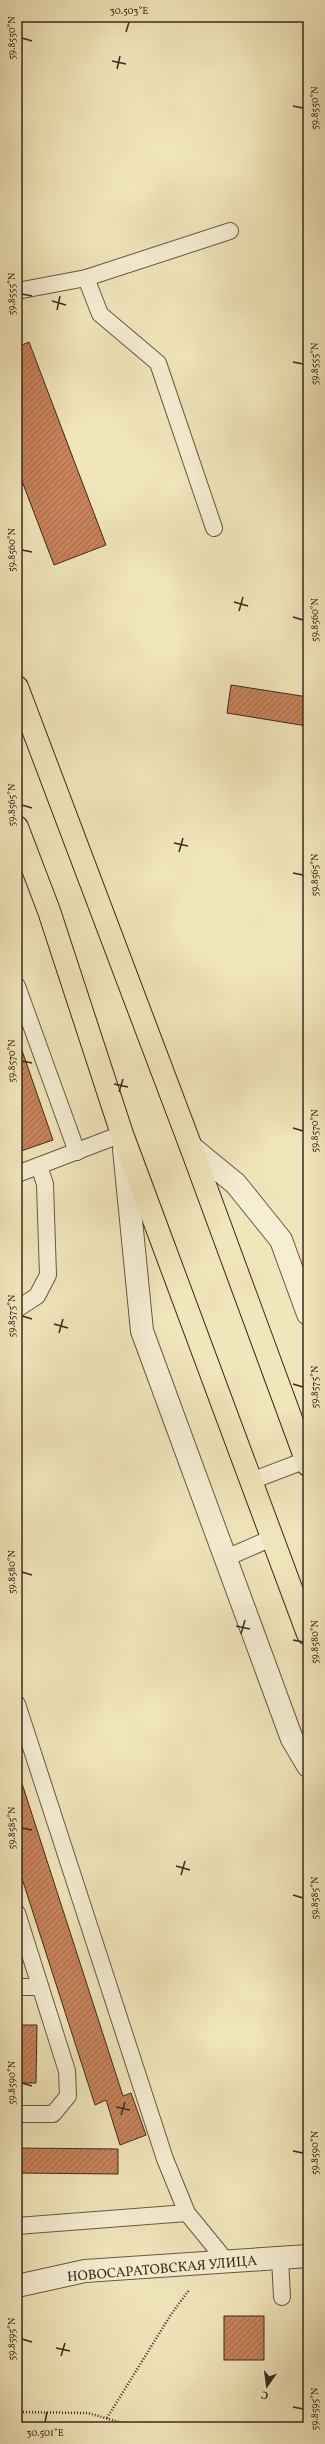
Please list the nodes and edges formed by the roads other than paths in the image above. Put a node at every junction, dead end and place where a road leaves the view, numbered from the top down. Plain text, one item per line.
1 (230, 231) dead end
2 (86, 278) junction
3 (17, 291) edge
4 (214, 528) dead end
5 (17, 687) edge
6 (17, 827) edge
7 (17, 986) edge
8 (122, 1134) junction
9 (191, 1147) junction
10 (77, 1152) junction
11 (39, 1166) junction
12 (17, 1174) edge
13 (17, 1309) edge
14 (308, 1314) edge
15 (307, 1462) edge
16 (251, 1482) junction
17 (272, 1538) junction
18 (226, 1558) junction
19 (308, 1634) edge
20 (17, 1704) edge
21 (308, 1766) edge
22 (17, 1913) edge
23 (17, 1987) edge
24 (40, 1987) junction
25 (17, 2114) edge
26 (187, 2213) junction
27 (17, 2226) edge
28 (308, 2256) edge
29 (280, 2258) junction
30 (227, 2262) junction
31 (17, 2286) edge
32 (282, 2297) dead end

1 - 2 lane
2 - 3 lane
2 - 4 lane
5 - 9 main road
6 - 8 main road
7 - 10 lane
8 - 10 lane
8 - 16 main road
8 - 18 street
9 - 14 street
9 - 15 main road
10 - 11 lane
11 - 12 lane
11 - 13 lane
15 - 16 lane
16 - 17 main road
17 - 18 lane
17 - 19 main road
18 - 21 street
20 - 26 lane
22 - 24 lane
23 - 24 lane
24 - 25 lane
26 - 27 lane
26 - 30 lane
28 - 29 street, НОВОСАРАТОВСКАЯ УЛИЦА
29 - 30 street, НОВОСАРАТОВСКАЯ УЛИЦА
29 - 32 lane
30 - 31 street, НОВОСАРАТОВСКАЯ УЛИЦА

